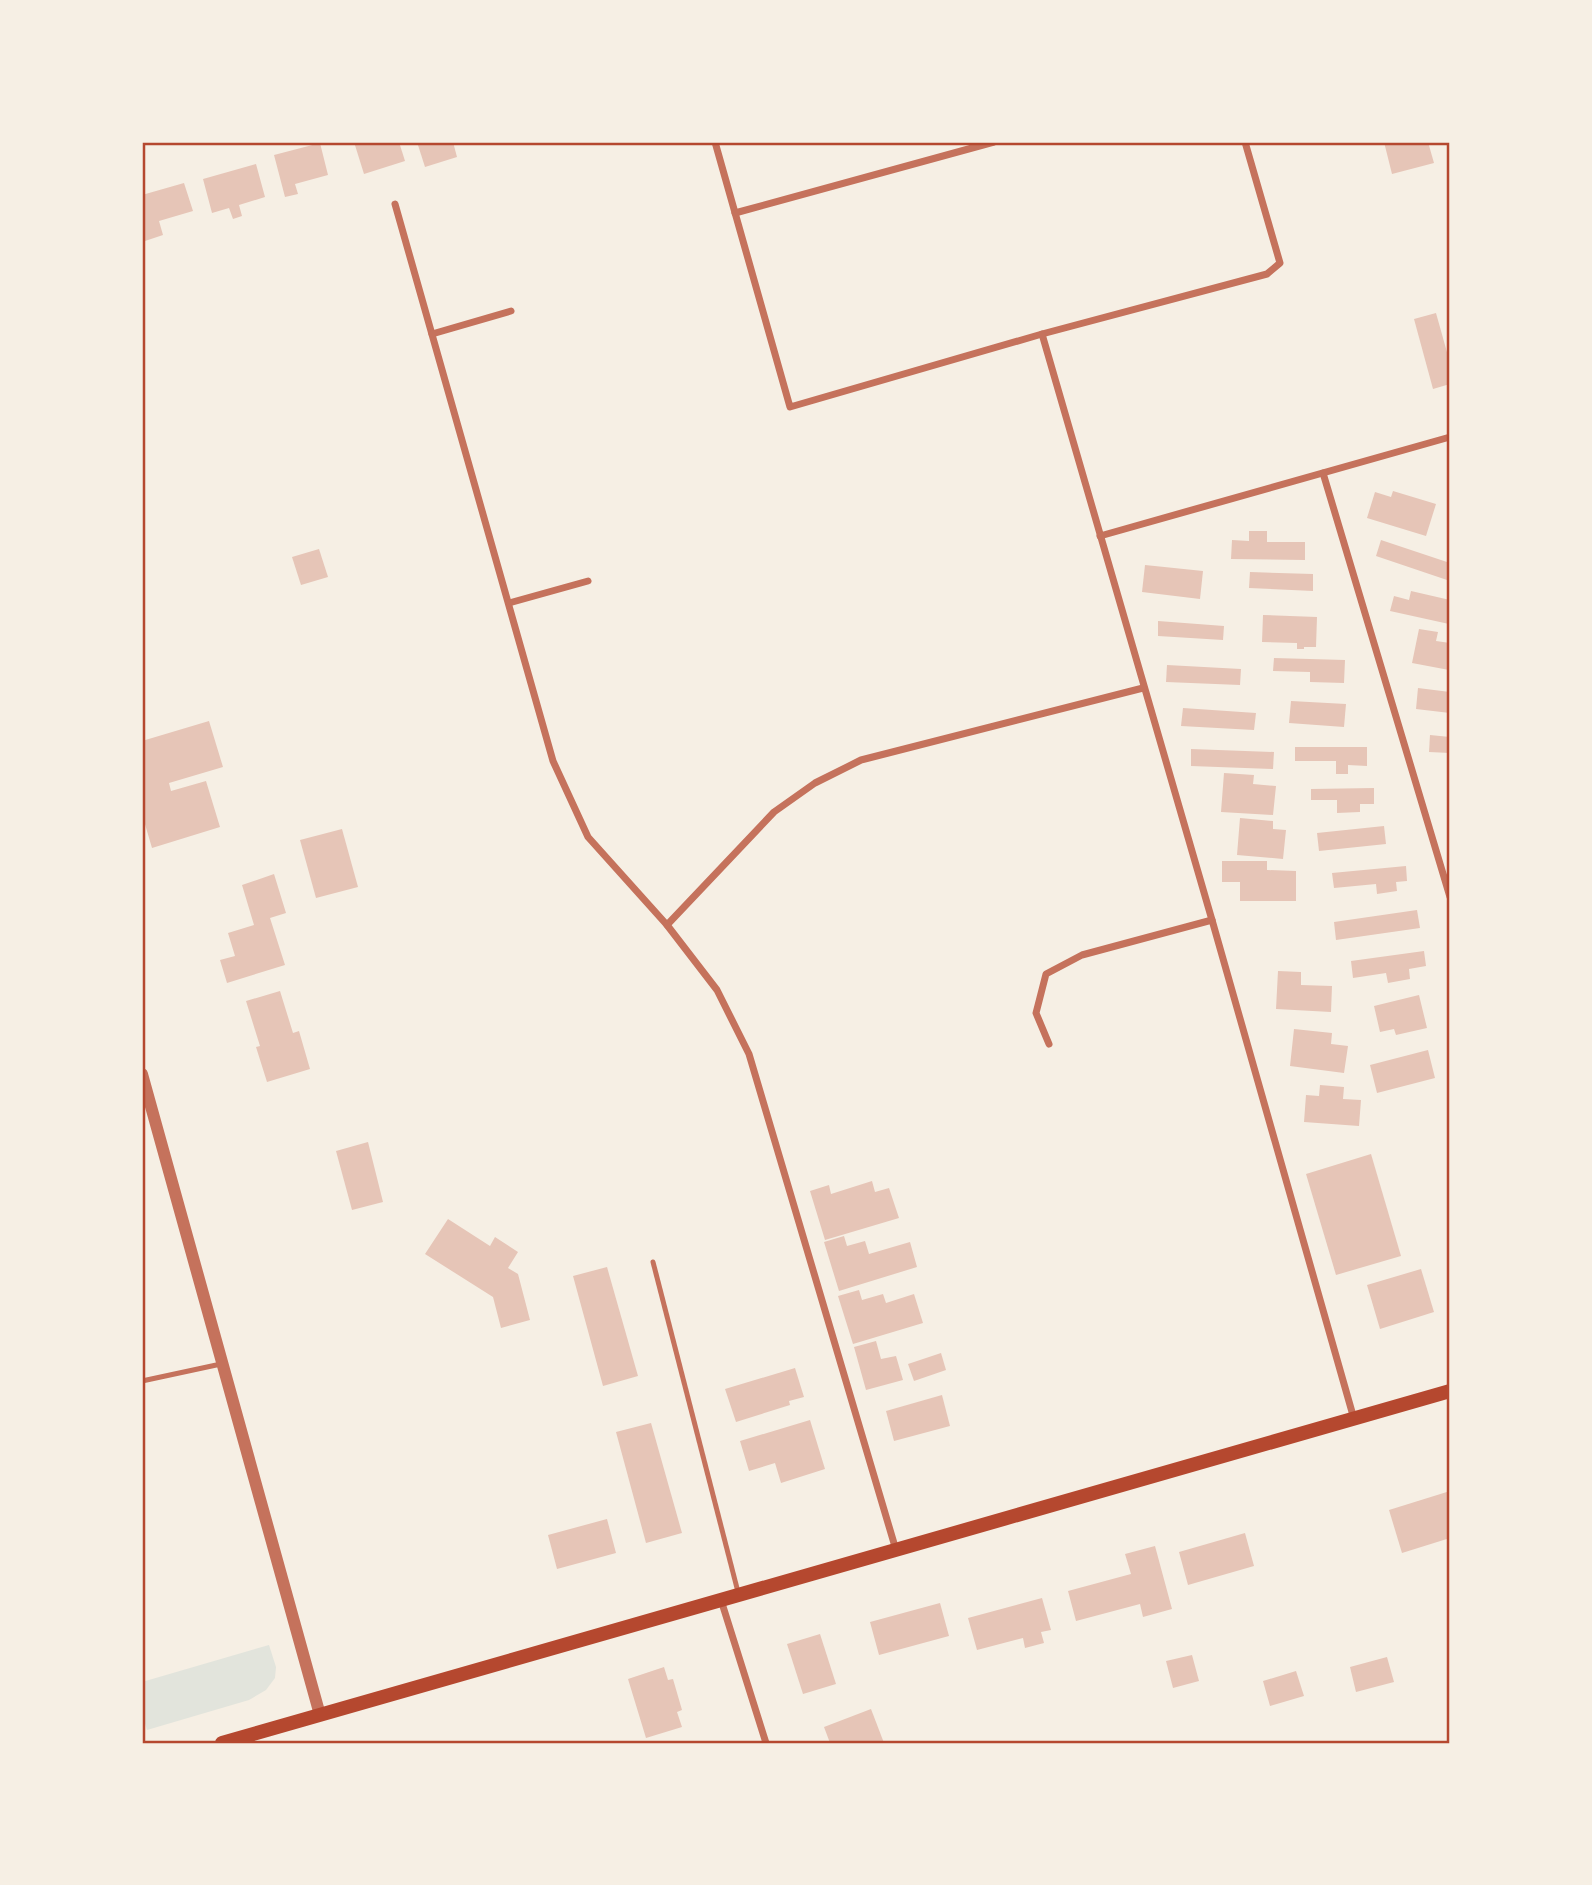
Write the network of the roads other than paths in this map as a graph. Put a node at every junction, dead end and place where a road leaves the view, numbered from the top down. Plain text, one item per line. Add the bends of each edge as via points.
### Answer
1 (715, 142) edge
2 (995, 142) edge
3 (1245, 142) edge
4 (395, 204) dead end
5 (735, 213) junction
6 (511, 311) dead end
7 (432, 334) junction
8 (1042, 334) junction
9 (1450, 437) edge
10 (1323, 473) junction
11 (1100, 537) junction
12 (588, 581) dead end
13 (509, 603) junction
14 (1143, 688) junction
15 (1450, 897) edge
16 (1212, 920) junction
17 (667, 925) junction
18 (1049, 1044) dead end
19 (142, 1074) edge
20 (653, 1262) dead end
21 (223, 1364) junction
22 (142, 1381) edge
23 (1450, 1391) edge
24 (1354, 1419) junction
25 (897, 1550) junction
26 (739, 1595) junction
27 (721, 1600) junction
28 (320, 1715) junction
29 (222, 1743) edge
30 (766, 1743) edge

1 - 5 street
2 - 5 street
3 - 8 street via 1280,263 1267,274
4 - 7 street
5 - 8 street via 790,407
6 - 7 street
7 - 13 street
8 - 11 street
9 - 10 street
10 - 11 street
10 - 15 street
11 - 14 street
12 - 13 street
13 - 17 street via 553,761 588,837
14 - 16 street
14 - 17 street via 861,761 815,783 774,812
16 - 18 street via 1082,955 1046,974 1036,1013
16 - 24 street
17 - 25 street via 717,990 749,1054
19 - 21 street
20 - 26 lane
21 - 22 lane
21 - 28 street
23 - 24 main road
24 - 25 main road
25 - 26 main road
26 - 27 main road
27 - 28 main road
27 - 30 street
28 - 29 main road

